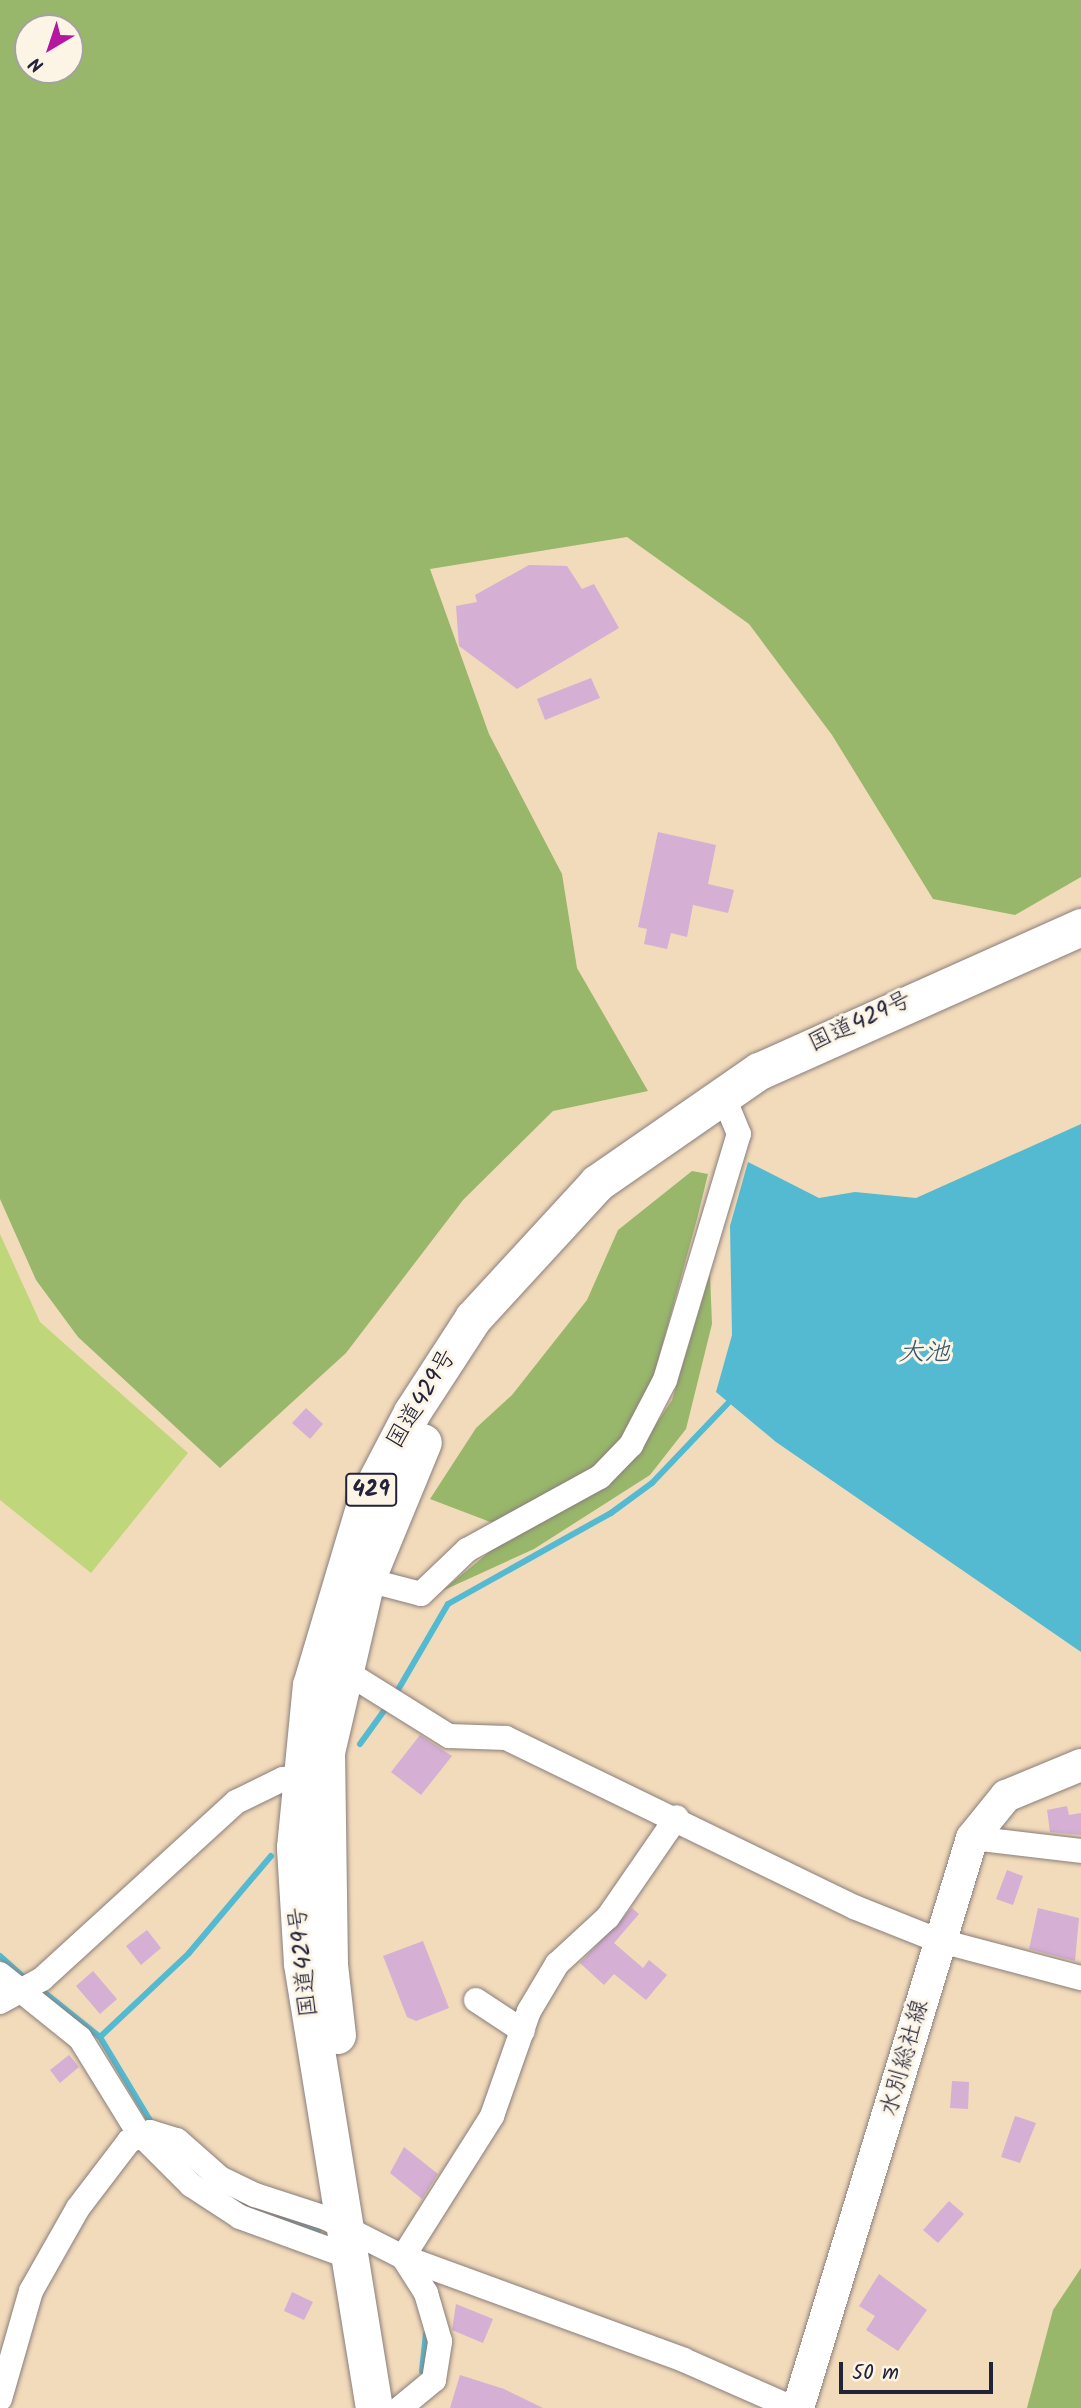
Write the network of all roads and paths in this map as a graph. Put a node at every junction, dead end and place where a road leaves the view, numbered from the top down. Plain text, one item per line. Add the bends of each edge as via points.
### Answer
1 (1081, 926) edge
2 (1081, 952) edge
3 (727, 1103) junction
4 (354, 1576) junction
5 (330, 1663) junction
6 (1081, 1765) edge
7 (312, 1777) junction
8 (677, 1816) junction
9 (972, 1838) junction
10 (1081, 1851) edge
11 (937, 1940) junction
12 (0, 1974) edge
13 (1081, 1978) edge
14 (23, 1990) edge
15 (476, 2000) dead end
16 (523, 2031) junction
17 (152, 2133) junction
18 (355, 2241) junction
19 (403, 2257) junction
20 (0, 2399) edge
21 (374, 2408) edge
22 (399, 2408) edge
23 (796, 2408) edge

1 - 3 highway, 国道429号 / 429 via 843,1028
2 - 3 highway, 国道429号 / 429
3 - 4 highway, 国道429号 / 429 via 597,1183 487,1301 389,1451
3 - 4 street via 739,1134 665,1380 631,1445 600,1477 467,1549 421,1594
4 - 5 highway, 国道429号 / 429
5 - 7 highway, 国道429号 / 429
5 - 8 street via 449,1736 506,1738
6 - 9 main road, 水別総社線 via 1006,1796
7 - 14 street via 230,1807
7 - 18 highway, 国道429号 / 429 via 302,1964
8 - 11 street via 854,1907
8 - 16 street via 615,1908 557,1964
9 - 10 street
9 - 11 main road, 水別総社線
11 - 13 street
11 - 23 main road, 水別総社線 via 901,2083
12 - 14 street
14 - 17 street via 80,2038
15 - 16 street
16 - 19 street via 492,2116
17 - 18 street via 213,2202
17 - 20 street via 78,2208 31,2291
18 - 19 street
18 - 21 highway, 国道429号 / 429
18 - 22 highway, 国道429号 / 429
19 - 22 street via 426,2293 440,2341 434,2380
19 - 23 street via 684,2360

